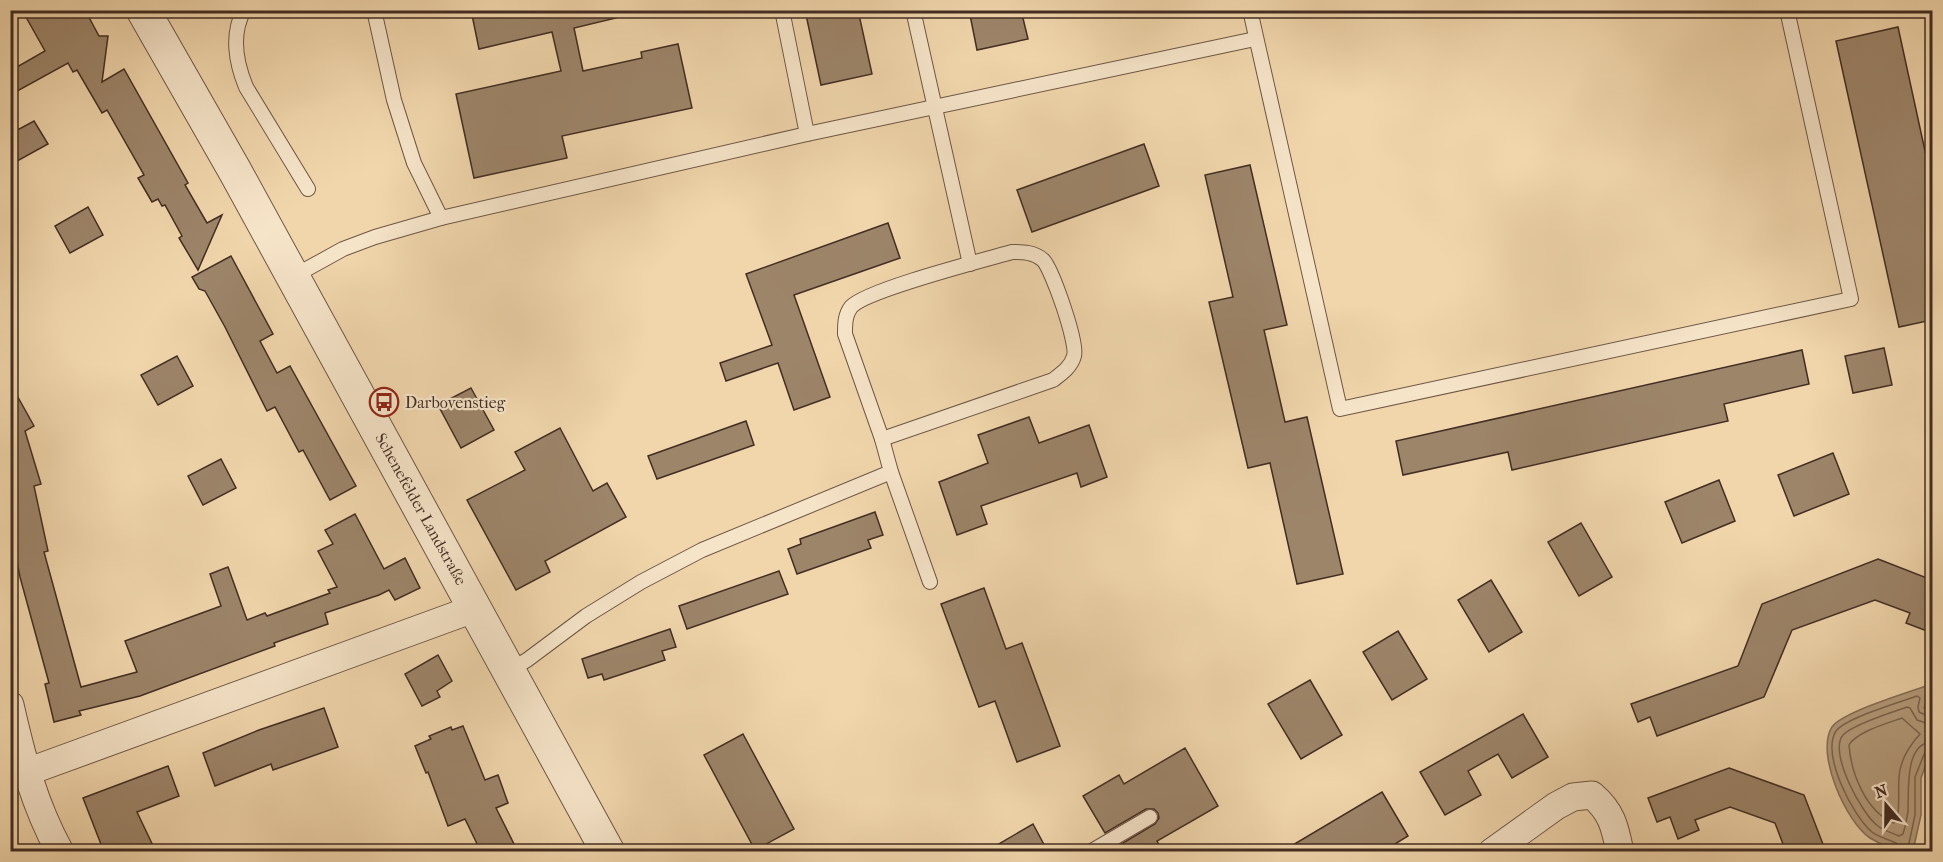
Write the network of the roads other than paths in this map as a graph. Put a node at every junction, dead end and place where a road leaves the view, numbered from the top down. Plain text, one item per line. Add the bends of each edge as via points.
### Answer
1 (143, 10) edge
2 (244, 10) edge
3 (374, 10) edge
4 (782, 10) edge
5 (913, 10) edge
6 (1250, 10) edge
7 (1787, 10) edge
8 (1255, 39) junction
9 (935, 107) junction
10 (807, 134) junction
11 (308, 189) dead end
12 (441, 218) junction
13 (970, 264) junction
14 (294, 276) junction
15 (882, 439) junction
16 (891, 472) junction
17 (930, 582) dead end
18 (476, 609) junction
19 (510, 670) junction
20 (10, 705) edge
21 (27, 772) junction
22 (1150, 817) dead end
23 (60, 852) edge
24 (608, 852) edge
25 (1090, 852) edge
26 (1492, 852) edge
27 (1620, 852) edge

1 - 14 street, Schenefelder Landstraße
2 - 11 lane via 236,44 240,73
3 - 12 lane via 394,100 414,164
4 - 10 lane
5 - 9 lane
6 - 8 lane
7 - 8 lane via 1851,298 1340,409
8 - 9 lane
9 - 10 lane
9 - 13 lane
10 - 12 lane
12 - 14 lane via 344,249
13 - 15 lane via 864,299 851,307 845,320 845,334
13 - 15 lane via 1012,252 1028,252 1042,260 1074,339 1075,356 1053,380
14 - 18 street, Schenefelder Landstraße
15 - 16 lane
16 - 17 lane
16 - 19 lane via 702,550 586,616
18 - 19 street, Schenefelder Landstraße
18 - 21 street
19 - 24 street, Schenefelder Landstraße
20 - 21 street
21 - 23 street via 43,821
22 - 25 lane
26 - 27 street via 1556,806 1573,797 1592,795 1605,806

